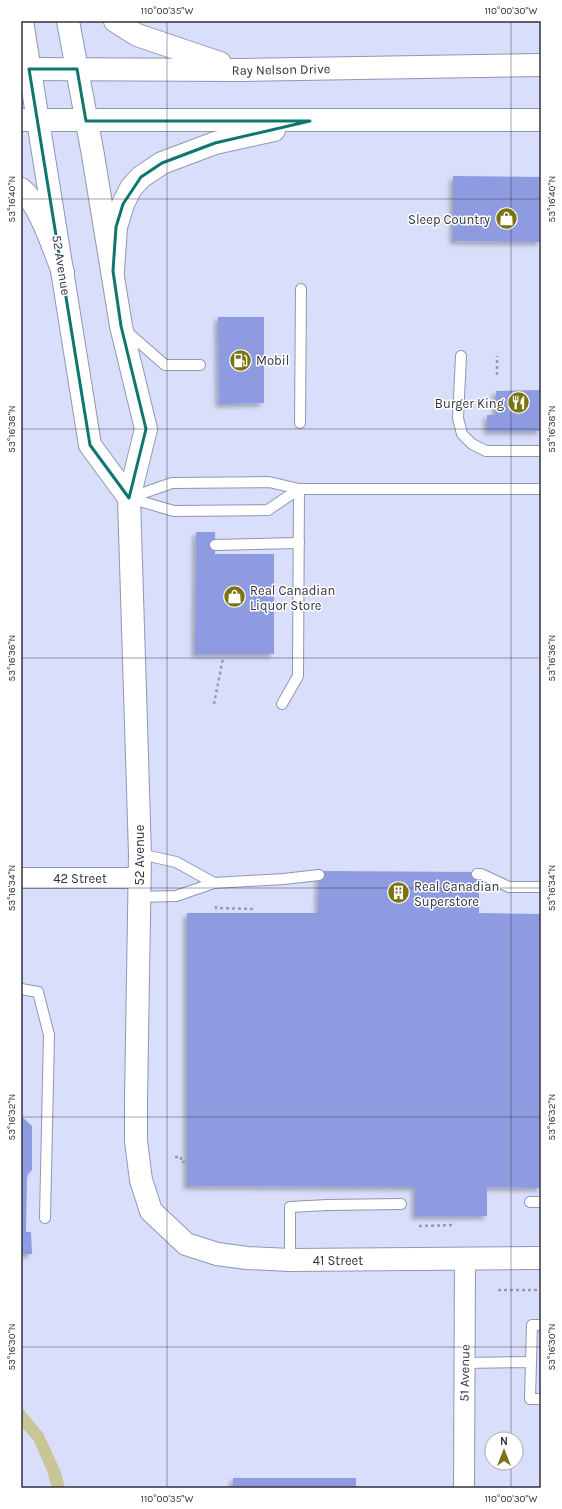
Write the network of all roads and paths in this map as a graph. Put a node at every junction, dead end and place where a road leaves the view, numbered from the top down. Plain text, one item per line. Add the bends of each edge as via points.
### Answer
1 (22, 21) edge
2 (68, 21) edge
3 (115, 21) edge
4 (541, 65) edge
5 (25, 69) edge
6 (77, 69) junction
7 (242, 70) junction
8 (541, 120) edge
9 (29, 121) edge
10 (86, 121) junction
11 (310, 121) junction
12 (21, 189) edge
13 (113, 271) junction
14 (63, 272) junction
15 (301, 289) dead end
16 (121, 326) junction
17 (461, 356) dead end
18 (497, 356) dead end
19 (200, 365) dead end
20 (497, 374) dead end
21 (300, 423) dead end
22 (541, 451) edge
23 (299, 489) junction
24 (541, 489) edge
25 (129, 498) junction
26 (299, 543) junction
27 (215, 545) dead end
28 (223, 658) dead end
29 (214, 704) dead end
30 (282, 704) dead end
31 (140, 854) junction
32 (477, 874) dead end
33 (320, 875) dead end
34 (21, 878) edge
35 (214, 883) junction
36 (139, 887) junction
37 (541, 887) edge
38 (216, 906) dead end
39 (252, 913) dead end
40 (21, 990) edge
41 (175, 1157) dead end
42 (187, 1162) dead end
43 (530, 1202) dead end
44 (541, 1202) edge
45 (401, 1204) dead end
46 (151, 1211) joint
47 (45, 1218) dead end
48 (419, 1226) dead end
49 (453, 1226) dead end
50 (541, 1258) edge
51 (465, 1259) junction
52 (290, 1260) junction
53 (498, 1290) dead end
54 (541, 1290) edge
55 (541, 1325) edge
56 (530, 1362) junction
57 (464, 1363) junction
58 (541, 1399) edge
59 (464, 1488) edge

1 - 5 main road, 52 Avenue
2 - 6 main road, 52 Avenue
3 - 7 main road via 137,35
4 - 7 main road, Ray Nelson Drive
5 - 6 main road, Ray Nelson Drive
5 - 9 main road, 52 Avenue
6 - 7 main road, Ray Nelson Drive
6 - 10 main road, 52 Avenue
8 - 11 main road
9 - 10 main road
9 - 14 main road, 52 Avenue
10 - 11 main road
10 - 13 main road, 52 Avenue
11 - 13 main road via 215,144 162,163 141,177 131,188 123,204 116,227
12 - 14 main road via 38,212
13 - 16 main road, 52 Avenue
14 - 25 main road, 52 Avenue via 90,445
15 - 21 lane
16 - 19 lane via 165,365
16 - 25 main road, 52 Avenue via 146,429
17 - 22 lane via 458,418 462,434 472,444 486,451
18 - 20 path
23 - 24 lane
23 - 25 lane via 269,482 172,483
23 - 25 lane via 268,510 174,511
23 - 26 lane
25 - 31 main road, 52 Avenue
26 - 27 lane
26 - 30 lane via 298,676
28 - 29 path
31 - 35 lane via 176,862
31 - 36 main road, 52 Avenue
32 - 37 lane via 509,887
33 - 35 lane
34 - 36 street, 42 Street
35 - 36 lane via 176,896
36 - 46 main road, 52 Avenue via 136,1141 141,1180
38 - 39 path via 252,909
40 - 47 lane via 38,992 49,1035
41 - 42 path via 181,1157 181,1162
43 - 44 lane
45 - 52 lane via 290,1207
46 - 52 main road, 41 Street via 186,1244 217,1254
48 - 49 path
50 - 51 main road, 41 Street
51 - 52 main road, 41 Street
51 - 57 street, 51 Avenue
53 - 54 path
55 - 56 lane via 532,1325
56 - 57 lane
56 - 58 lane via 530,1399
57 - 59 street, 51 Avenue

